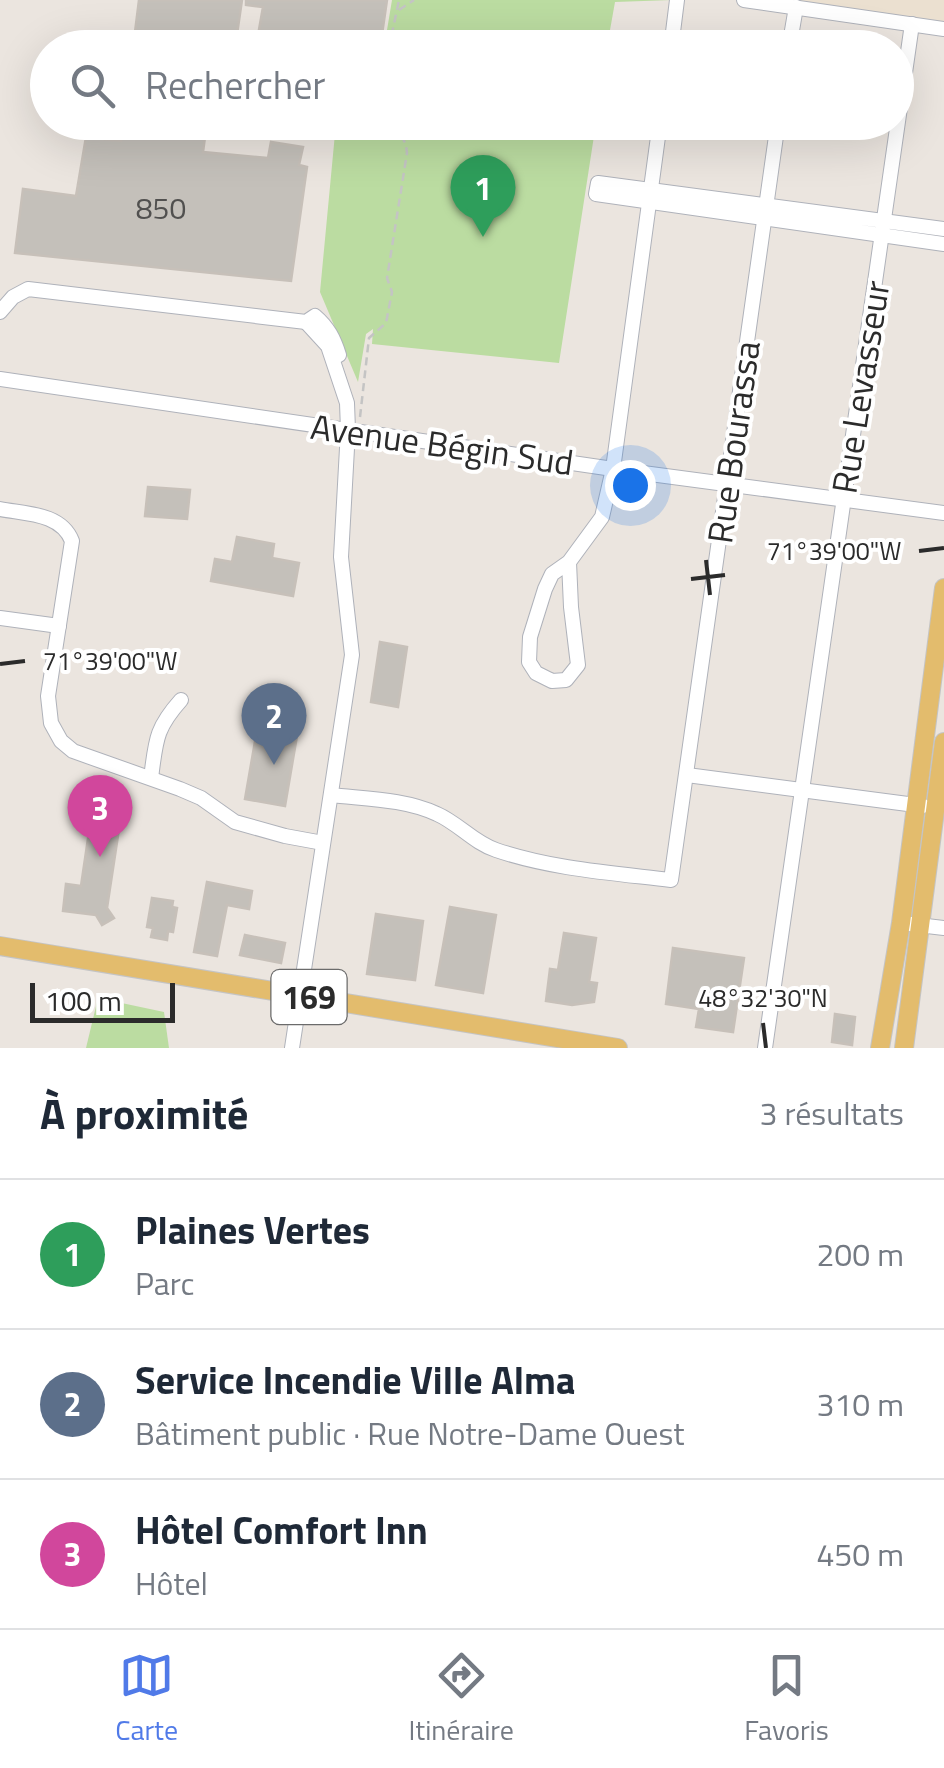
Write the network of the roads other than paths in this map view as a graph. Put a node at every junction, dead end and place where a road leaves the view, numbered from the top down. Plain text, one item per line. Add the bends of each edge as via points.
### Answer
1 (677, 0) edge
2 (744, 0) edge
3 (796, 8) junction
4 (912, 24) junction
5 (944, 28) edge
6 (673, 30) edge
7 (792, 30) edge
8 (911, 30) edge
9 (658, 140) edge
10 (775, 140) edge
11 (896, 140) edge
12 (650, 197) junction
13 (765, 212) junction
14 (884, 227) junction
15 (944, 229) edge
16 (944, 244) edge
17 (0, 312) edge
18 (0, 380) edge
19 (353, 431) junction
20 (613, 470) junction
21 (726, 484) junction
22 (843, 499) junction
23 (0, 508) edge
24 (944, 513) edge
25 (569, 562) junction
26 (944, 588) edge
27 (0, 618) edge
28 (59, 626) junction
29 (181, 700) dead end
30 (944, 742) edge
31 (686, 774) junction
32 (151, 778) junction
33 (800, 790) junction
34 (331, 795) junction
35 (916, 806) junction
36 (940, 807) edge
37 (323, 843) junction
38 (902, 923) junction
39 (922, 926) junction
40 (944, 928) edge
41 (0, 946) edge
42 (0, 957) edge
43 (298, 999) junction
44 (576, 1046) edge
45 (292, 1048) edge
46 (618, 1048) edge
47 (765, 1048) edge
48 (880, 1048) edge
49 (904, 1048) edge

1 - 6 street
2 - 3 street
3 - 4 street
3 - 7 street
4 - 5 street
4 - 8 street, Rue Levasseur
9 - 12 street
10 - 13 street, Rue Bourassa
11 - 14 street, Rue Levasseur
12 - 13 street
12 - 20 street
13 - 14 street
13 - 21 street, Rue Bourassa
14 - 15 street
14 - 16 street
14 - 22 street, Rue Levasseur
17 - 19 street via 28,289 306,322 314,316 332,336 357,416
18 - 19 street, Avenue Bégin Sud
19 - 20 street, Avenue Bégin Sud
19 - 34 street via 341,557 352,655
20 - 21 street, Avenue Bégin Sud
20 - 25 street via 602,517
21 - 22 street, Avenue Bégin Sud
21 - 31 street, Rue Bourassa
22 - 24 street, Avenue Bégin Sud
22 - 33 street, Rue Levasseur
23 - 28 street via 47,518 68,532
25 - 25 street via 552,574 530,636 529,662 552,681 566,680 578,665
26 - 35 main road
27 - 28 street
28 - 32 street via 48,696 61,741
29 - 32 street via 158,731
30 - 36 main road
31 - 33 street
31 - 34 street, Rue Bourassa via 671,880 532,860 490,849 418,806
32 - 37 street via 201,798 235,822
33 - 35 street
33 - 47 street, Rue Levasseur
34 - 37 street
35 - 36 street
35 - 38 main road
36 - 39 main road
37 - 43 street
38 - 39 street
38 - 48 main road
39 - 40 street
39 - 49 main road
41 - 43 main road, 169
42 - 43 main road, 169
43 - 44 main road, 169
43 - 45 street
44 - 46 main road, 169

